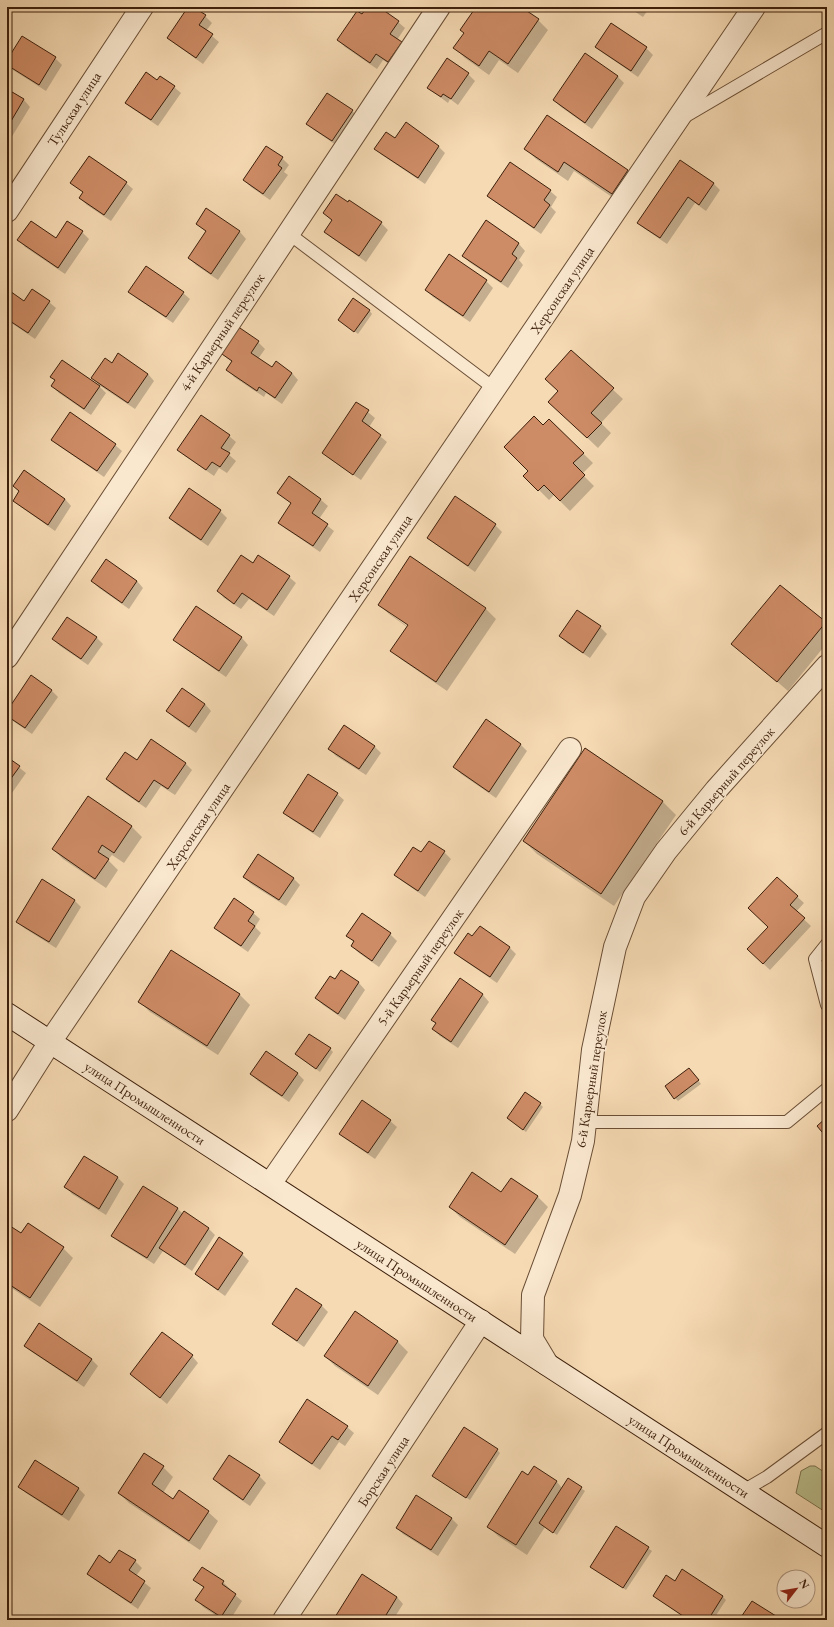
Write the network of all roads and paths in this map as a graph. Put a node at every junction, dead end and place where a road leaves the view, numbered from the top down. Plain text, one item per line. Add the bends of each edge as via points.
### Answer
1 (142, 7) edge
2 (439, 7) edge
3 (754, 7) edge
4 (827, 33) edge
5 (676, 122) junction
6 (7, 211) edge
7 (288, 233) junction
8 (495, 389) junction
9 (7, 657) edge
10 (827, 666) edge
11 (570, 749) dead end
12 (827, 944) edge
13 (827, 1005) edge
14 (7, 1014) edge
15 (50, 1042) junction
16 (827, 1089) edge
17 (7, 1110) edge
18 (585, 1122) junction
19 (270, 1184) junction
20 (482, 1321) junction
21 (547, 1364) junction
22 (827, 1433) edge
23 (743, 1491) junction
24 (827, 1546) edge
25 (284, 1620) edge

1 - 6 street, Тульская улица
2 - 7 street, 4-й Карьерный переулок
3 - 5 street, Херсонская улица
4 - 5 lane
5 - 8 street, Херсонская улица
7 - 8 lane
7 - 9 street, 4-й Карьерный переулок
8 - 15 street, Херсонская улица
10 - 18 street, 6-й Карьерный переулок via 716,790 666,851 634,897 615,947 592,1050
11 - 19 street, 5-й Карьерный переулок
12 - 13 lane via 815,959
14 - 15 street, улица Промышленности
15 - 17 street, Херсонская улица
15 - 19 street, улица Промышленности
16 - 18 lane via 787,1122
18 - 21 street, 6-й Карьерный переулок via 570,1195 533,1295 532,1339
19 - 20 street, улица Промышленности
20 - 21 street, улица Промышленности
20 - 25 street, Борская улица
21 - 23 street, улица Промышленности
22 - 23 lane via 767,1477
23 - 24 street, улица Промышленности

